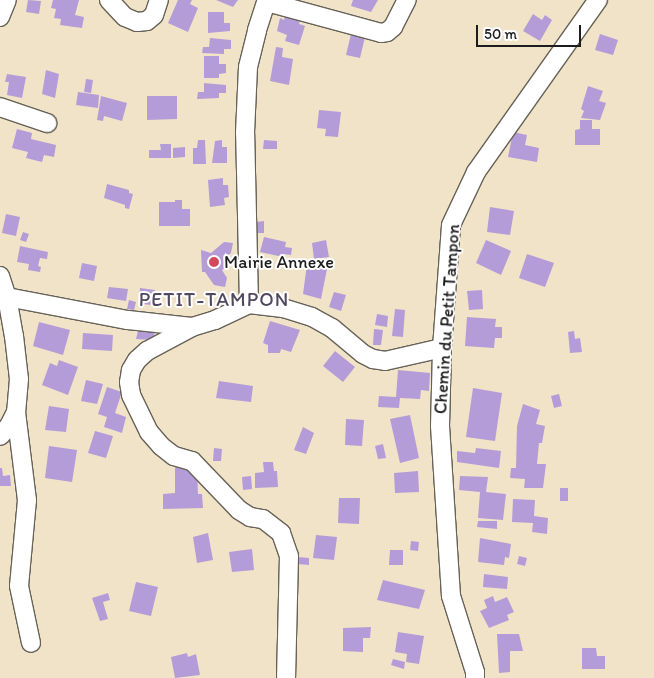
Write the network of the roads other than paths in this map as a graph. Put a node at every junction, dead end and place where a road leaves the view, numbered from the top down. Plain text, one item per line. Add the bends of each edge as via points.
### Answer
1 (7, 0) edge
2 (109, 0) edge
3 (159, 0) edge
4 (407, 0) edge
5 (598, 0) edge
6 (267, 1) edge
7 (0, 17) edge
8 (0, 107) edge
9 (47, 123) dead end
10 (0, 276) edge
11 (4, 297) edge
12 (250, 304) junction
13 (192, 327) junction
14 (442, 348) junction
15 (16, 412) junction
16 (0, 436) edge
17 (31, 643) dead end
18 (286, 678) edge
19 (475, 678) edge

1 - 7 street
2 - 3 street via 125,17 137,22 147,21 154,15
4 - 6 street via 393,27 380,33
5 - 14 street, Chemin du Petit Tampon via 490,150 461,200 451,225
6 - 12 street via 256,30 248,68 245,134
8 - 9 street
10 - 11 street
11 - 13 street via 128,320
11 - 15 street via 14,336 19,379
12 - 13 street
12 - 14 street via 283,308 312,317 373,359 385,361
13 - 18 street via 147,351 138,360 131,370 131,395 161,446 174,456 192,461 240,510 250,517 263,519 281,533 289,556
14 - 19 street, Chemin du Petit Tampon via 440,426 451,596
15 - 16 street
15 - 17 street via 27,500 19,586

